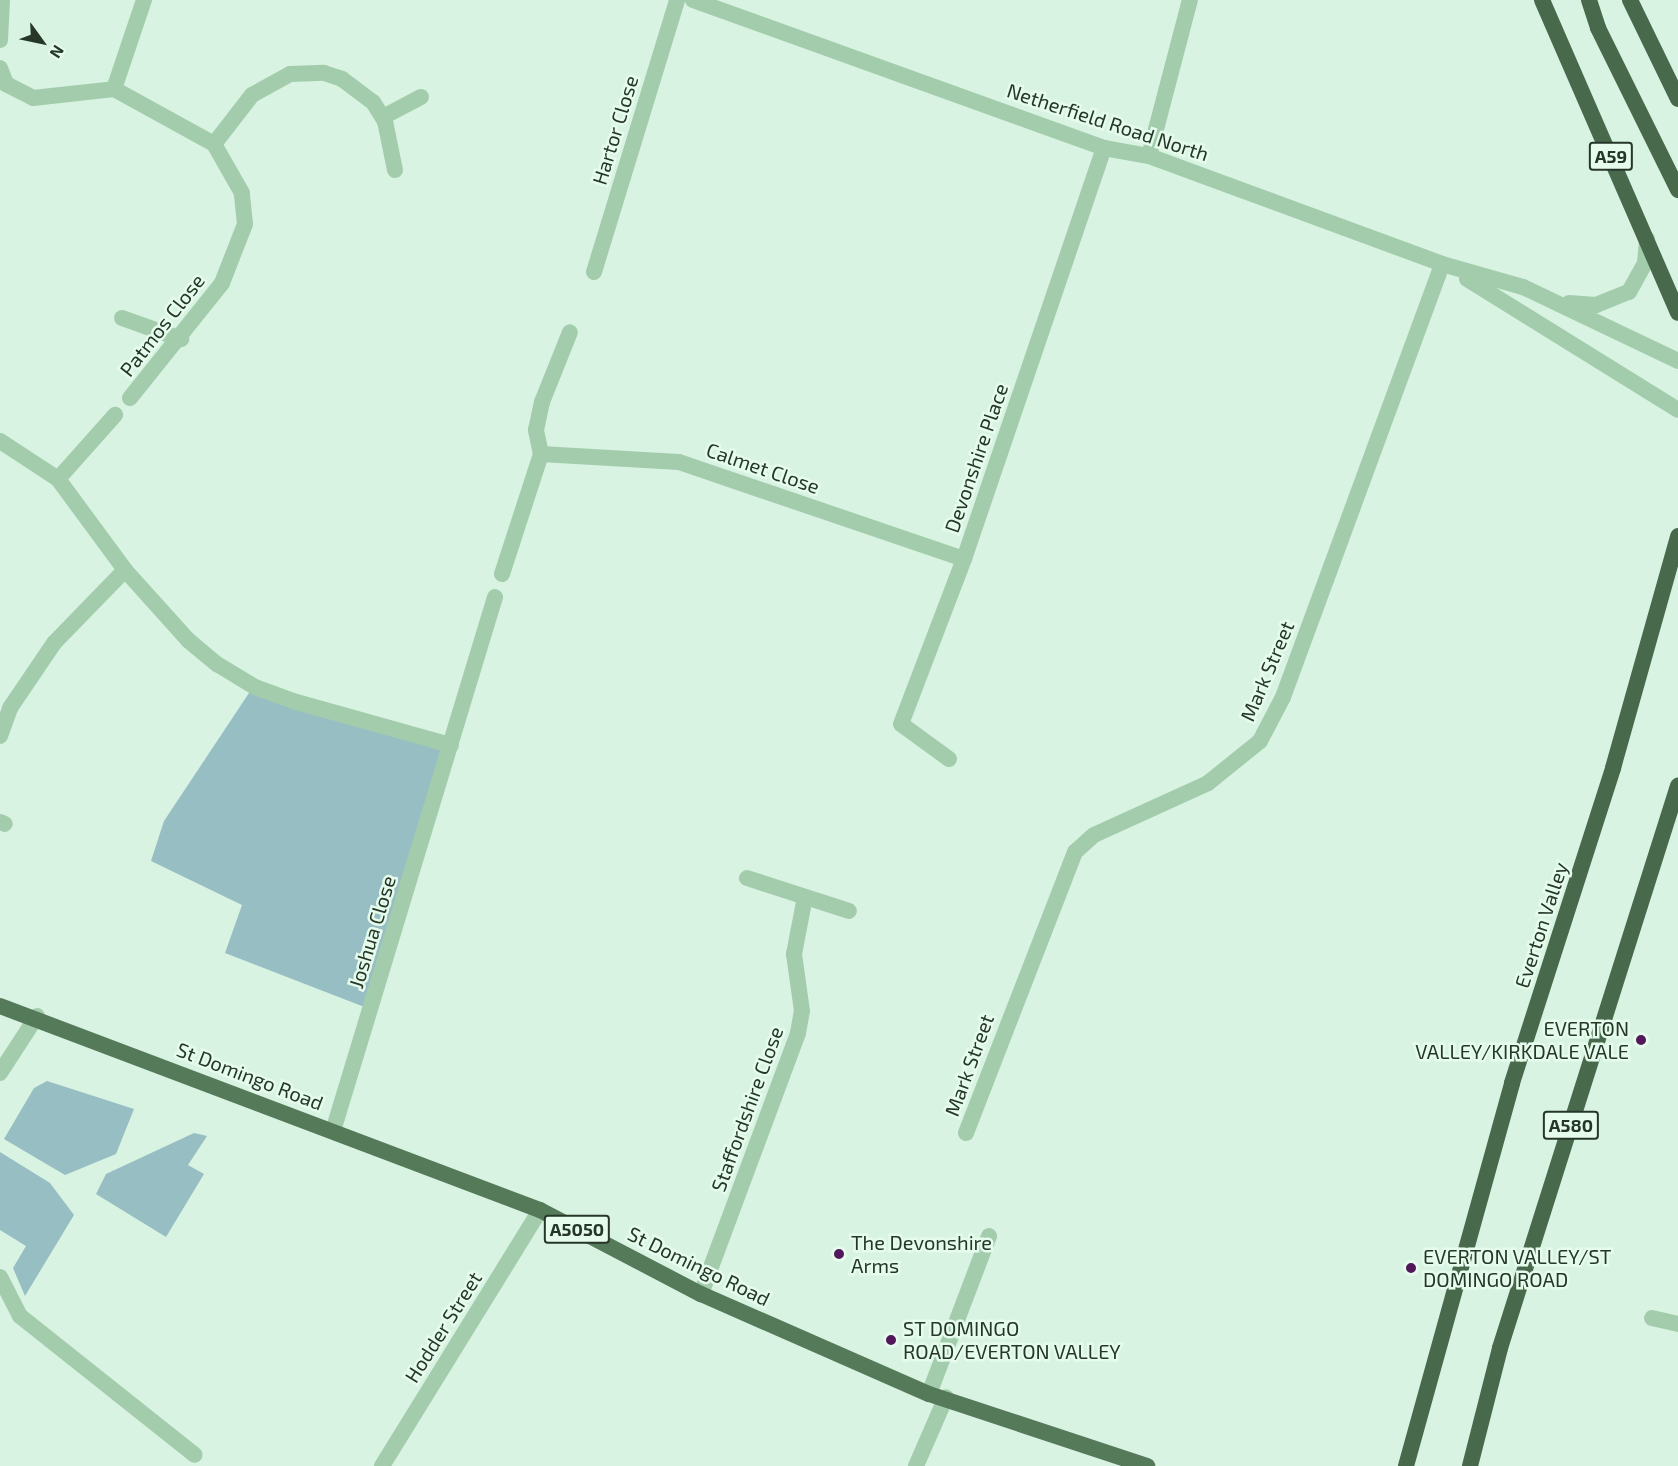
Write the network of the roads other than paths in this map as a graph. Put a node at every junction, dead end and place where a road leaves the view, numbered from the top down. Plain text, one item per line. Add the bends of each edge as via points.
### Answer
1 (2, 0) edge
2 (144, 0) edge
3 (677, 0) edge
4 (693, 0) edge
5 (1190, 0) edge
6 (1542, 0) edge
7 (1589, 0) edge
8 (1630, 0) edge
9 (727, 6) edge
10 (0, 40) edge
11 (0, 68) edge
12 (114, 88) junction
13 (421, 97) dead end
14 (1678, 99) edge
15 (382, 117) junction
16 (214, 144) junction
17 (1104, 148) junction
18 (1149, 156) junction
19 (395, 170) dead end
20 (1678, 190) edge
21 (1647, 239) junction
22 (1442, 264) junction
23 (594, 273) dead end
24 (1559, 301) junction
25 (1678, 313) edge
26 (122, 318) dead end
27 (570, 332) dead end
28 (181, 339) junction
29 (1678, 361) edge
30 (130, 398) dead end
31 (1678, 410) edge
32 (115, 415) dead end
33 (0, 441) edge
34 (541, 454) junction
35 (58, 478) junction
36 (1678, 536) edge
37 (964, 559) junction
38 (125, 570) junction
39 (502, 574) dead end
40 (495, 597) dead end
41 (0, 736) edge
42 (451, 746) junction
43 (948, 759) dead end
44 (1678, 786) edge
45 (747, 878) dead end
46 (805, 897) junction
47 (849, 911) dead end
48 (0, 1006) edge
49 (37, 1016) junction
50 (0, 1073) edge
51 (333, 1131) junction
52 (966, 1133) dead end
53 (540, 1210) junction
54 (990, 1236) dead end
55 (0, 1277) edge
56 (701, 1294) junction
57 (1652, 1317) dead end
58 (1678, 1324) edge
59 (929, 1394) junction
60 (946, 1397) junction
61 (195, 1455) dead end
62 (1129, 1463) edge
63 (382, 1466) edge
64 (916, 1466) edge
65 (1147, 1466) edge
66 (1406, 1466) edge
67 (1470, 1466) edge

1 - 10 street
2 - 12 street
3 - 23 street, Hartor Close
4 - 9 street, Netherfield Road North
5 - 18 street
6 - 21 highway, A59
7 - 20 highway, A59 via 1598,28
8 - 14 highway
9 - 17 street, Netherfield Road North
11 - 12 street via 11,89 33,98
12 - 16 street
13 - 15 street
15 - 16 street via 342,79 290,74 252,95
15 - 19 street
16 - 28 street, Patmos Close via 242,193 243,232 222,283
17 - 18 street, Netherfield Road North
17 - 37 street, Devonshire Place
18 - 22 street, Netherfield Road North
21 - 24 street, Netherfield Road North via 1645,263 1629,292 1596,305
21 - 25 highway, A59
22 - 24 street, Netherfield Road North
22 - 31 street, Netherfield Road North
22 - 52 street, Mark Street via 1283,697 1260,741 1208,783 1094,835 1075,852
24 - 29 street, Netherfield Road North
26 - 28 street
27 - 34 street via 542,402 536,430
28 - 30 street, Patmos Close
32 - 35 street
33 - 35 street
34 - 37 street, Calmet Close via 679,462
34 - 39 street
35 - 38 street
36 - 66 highway, Everton Valley via 1613,768 1512,1083
37 - 43 street, Devonshire Place via 901,724
38 - 41 street via 54,643 10,708
38 - 42 street via 188,640 255,687
40 - 42 street, Joshua Close
42 - 51 street, Joshua Close
44 - 67 highway, A580 via 1500,1348
45 - 46 street
46 - 47 street
46 - 56 street, Staffordshire Close via 794,954 801,1001 798,1033
48 - 49 main road, St Domingo Road / A5050
49 - 50 street
49 - 51 main road, St Domingo Road / A5050
51 - 53 main road, St Domingo Road / A5050
53 - 56 main road, St Domingo Road / A5050
53 - 63 street, Hodder Street
54 - 59 street
55 - 61 street via 20,1316
56 - 59 main road, St Domingo Road / A5050
57 - 58 street
59 - 60 main road, St Domingo Road / A5050
60 - 62 main road, St Domingo Road / A5050
60 - 64 street
62 - 65 main road, St Domingo Road / A5050

